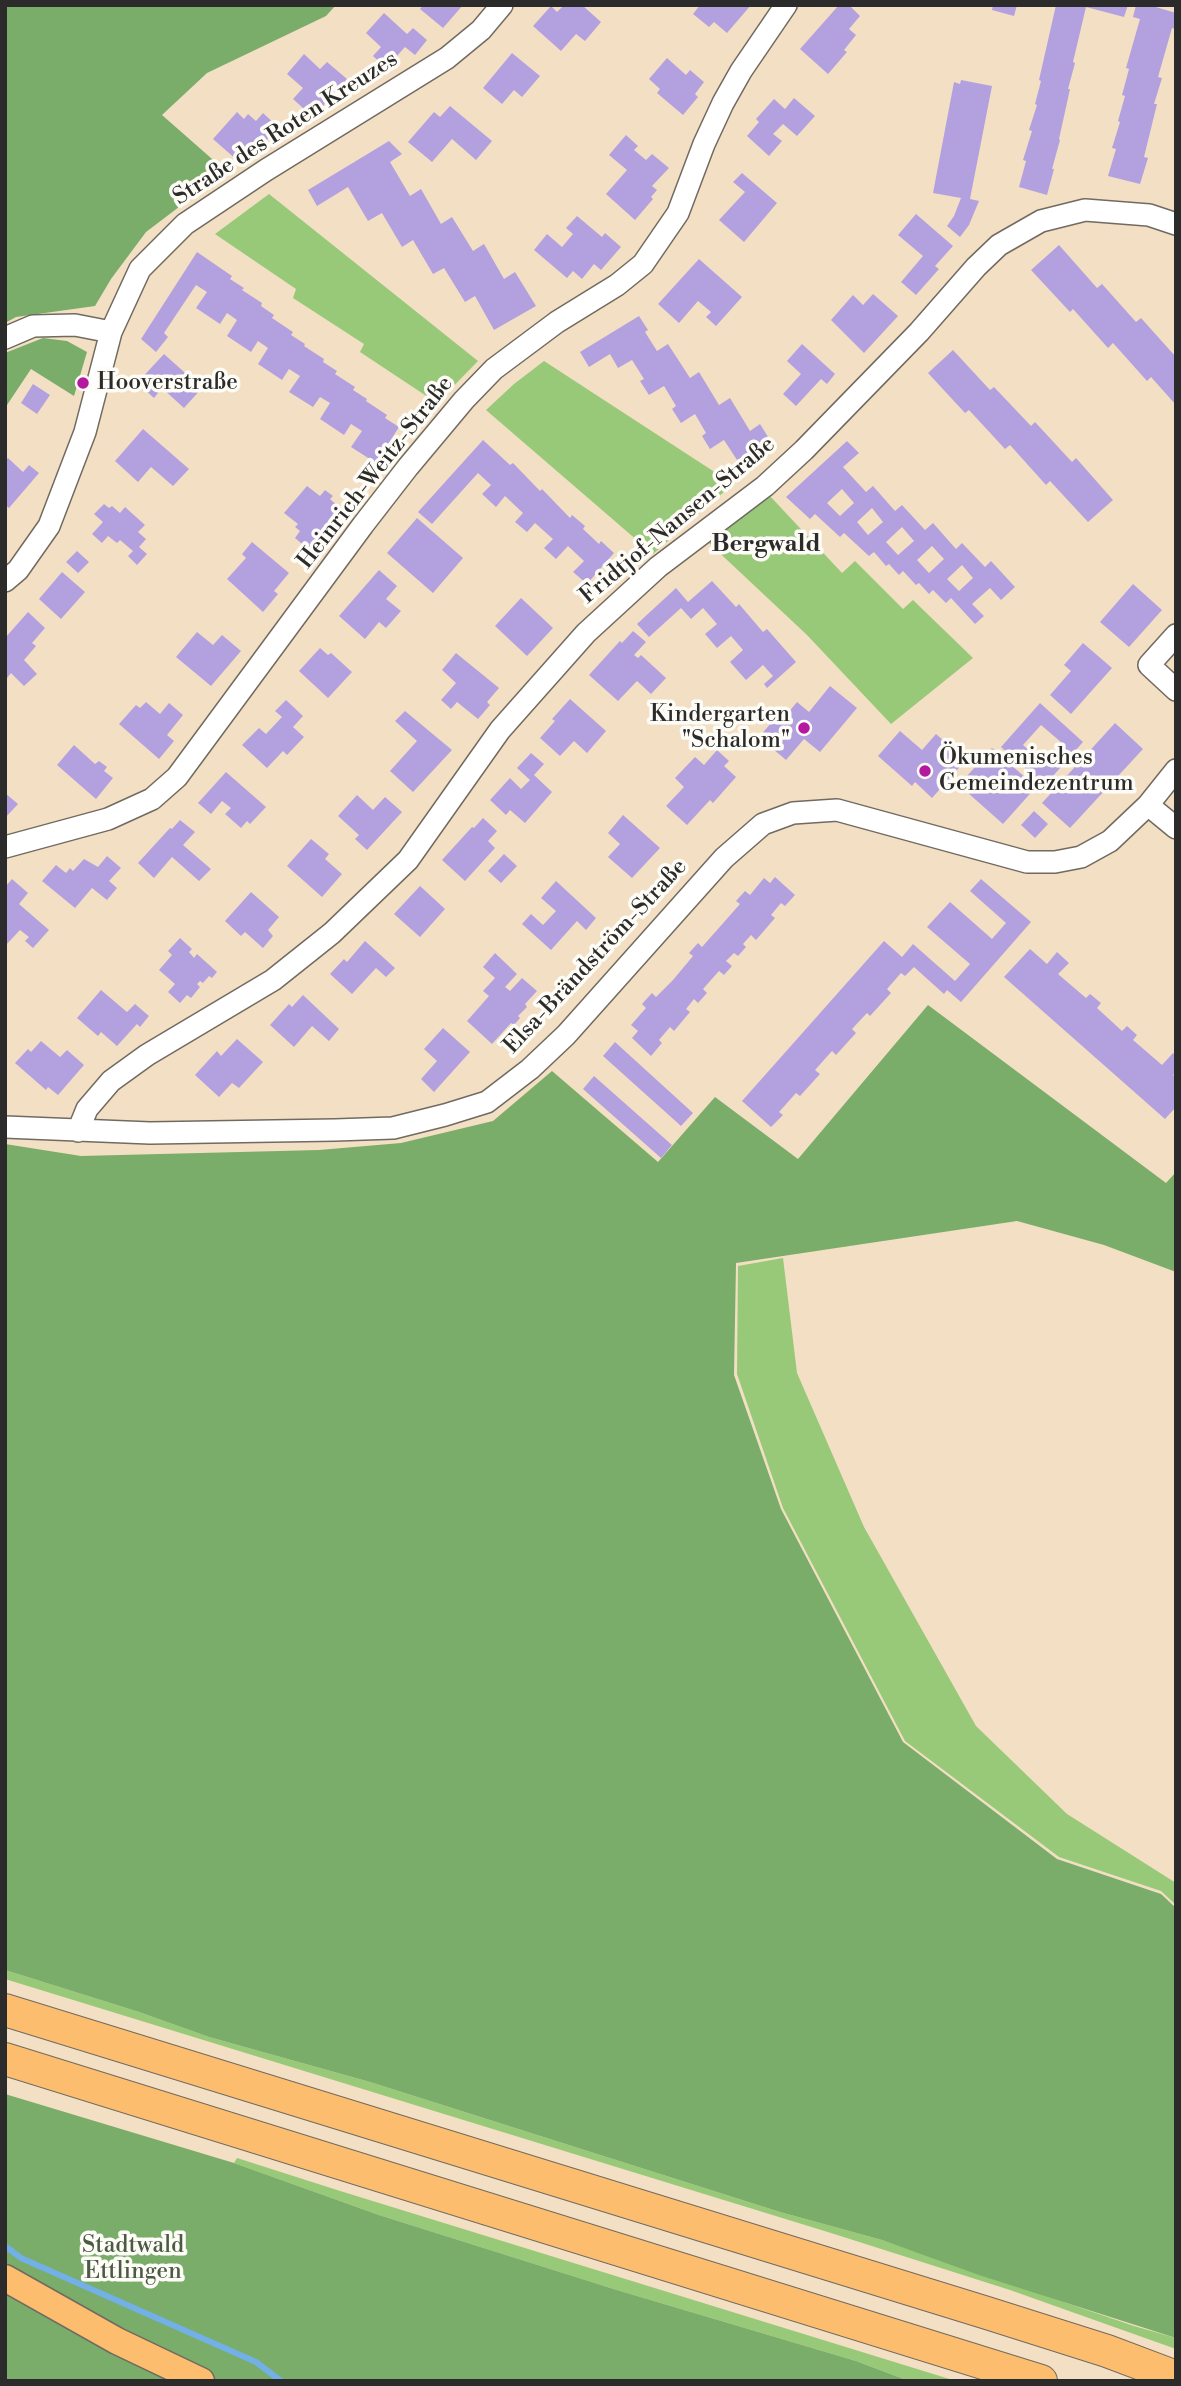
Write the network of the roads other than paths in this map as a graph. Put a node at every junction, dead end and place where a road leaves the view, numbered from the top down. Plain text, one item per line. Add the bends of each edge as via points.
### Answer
1 (502, 5) edge
2 (786, 5) edge
3 (1176, 224) edge
4 (111, 331) junction
5 (5, 338) edge
6 (5, 581) edge
7 (1176, 635) edge
8 (1176, 690) edge
9 (1176, 770) edge
10 (1148, 805) junction
11 (1176, 828) edge
12 (5, 847) edge
13 (5, 1127) edge
14 (78, 1131) junction
15 (5, 2010) edge
16 (5, 2059) edge
17 (5, 2278) edge
18 (1176, 2377) edge
19 (201, 2381) edge
20 (1041, 2381) edge

1 - 4 street, Straße des Roten Kreuzes via 447,58 185,224 140,269
2 - 12 street, Heinrich-Weitz-Straße via 723,103 678,213 643,264 494,369 464,400 363,524 177,777 152,799 108,820
3 - 14 street, Fridtjof-Nansen-Straße via 1149,215 1085,210 1041,221 999,245 804,450 765,486 658,567 586,633 500,730 408,860 332,933 273,980 146,1055 111,1081 87,1109
4 - 5 street via 75,325 33,326
4 - 6 street, Straße des Roten Kreuzes via 85,432 49,526
7 - 8 street via 1149,665
9 - 10 street, Elsa-Brändström-Straße
10 - 11 street
10 - 14 street, Elsa-Brändström-Straße via 1110,841 1081,857 1055,862 1027,862 837,810 793,813 763,824 732,851 566,1035 487,1102 393,1128
13 - 14 street, Elsa-Brändström-Straße
15 - 18 highway via 988,2313
16 - 20 highway
17 - 19 main road via 117,2341

